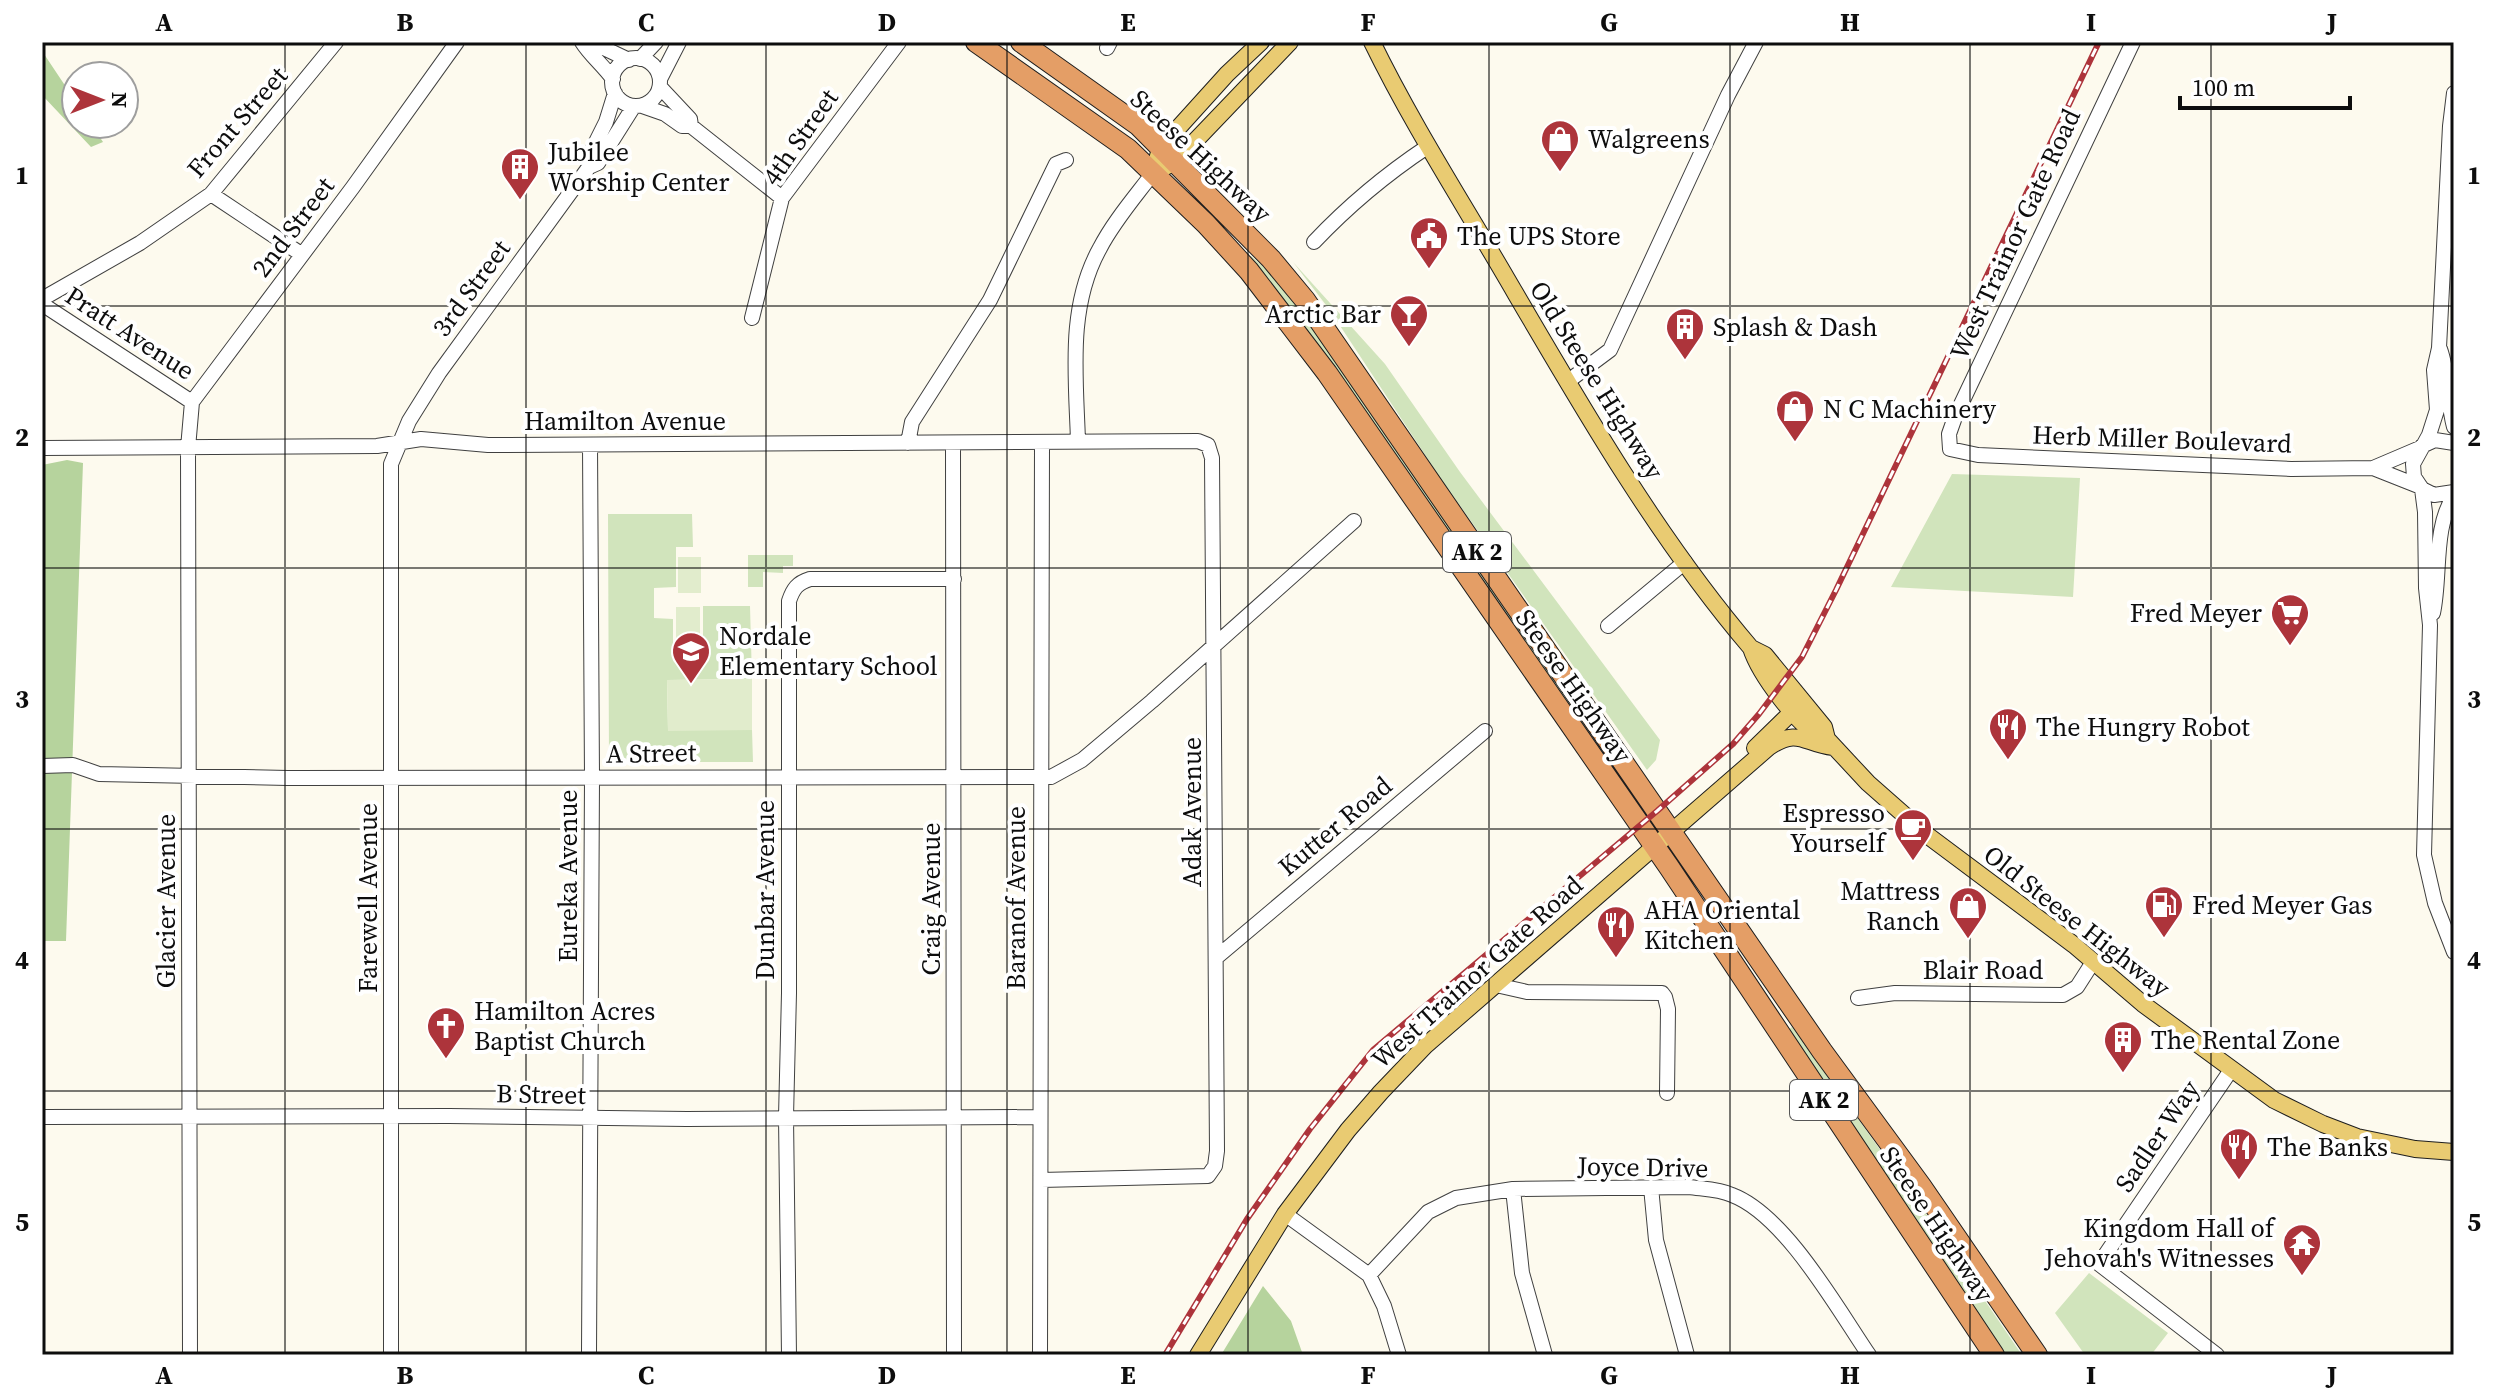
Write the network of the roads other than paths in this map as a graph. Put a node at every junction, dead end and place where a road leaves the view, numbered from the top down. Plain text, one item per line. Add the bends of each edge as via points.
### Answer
1 (336, 42) edge
2 (457, 42) edge
3 (656, 42) edge
4 (679, 42) edge
5 (899, 42) edge
6 (976, 42) edge
7 (1021, 42) edge
8 (1261, 42) edge
9 (1290, 42) edge
10 (1372, 42) edge
11 (1756, 42) edge
12 (2133, 42) edge
13 (583, 43) edge
14 (634, 59) junction
15 (660, 83) junction
16 (614, 86) junction
17 (2454, 93) edge
18 (638, 106) junction
19 (691, 126) junction
20 (2452, 126) edge
21 (1427, 147) junction
22 (1168, 155) junction
23 (1066, 160) dead end
24 (589, 167) junction
25 (1153, 173) junction
26 (211, 194) junction
27 (782, 198) junction
28 (1314, 242) dead end
29 (301, 254) junction
30 (42, 301) edge
31 (752, 318) dead end
32 (2439, 348) junction
33 (1567, 382) junction
34 (192, 402) junction
35 (2454, 427) edge
36 (1078, 441) junction
37 (1042, 442) junction
38 (399, 443) junction
39 (908, 443) junction
40 (953, 443) junction
41 (2454, 443) edge
42 (590, 445) junction
43 (1208, 445) joint
44 (2421, 447) junction
45 (42, 448) edge
46 (188, 448) junction
47 (1950, 449) joint
48 (2373, 468) junction
49 (2421, 488) junction
50 (2454, 494) edge
51 (1354, 521) dead end
52 (1685, 562) junction
53 (954, 579) junction
54 (2430, 625) junction
55 (1608, 626) dead end
56 (1214, 645) junction
57 (1751, 648) junction
58 (1793, 711) junction
59 (1485, 731) dead end
60 (1828, 738) junction
61 (42, 766) edge
62 (1739, 772) junction
63 (391, 776) junction
64 (190, 777) junction
65 (789, 777) junction
66 (592, 778) junction
67 (954, 778) junction
68 (1040, 778) junction
69 (1670, 831) junction
70 (1653, 846) junction
71 (2454, 952) edge
72 (1217, 957) junction
73 (2093, 962) junction
74 (1496, 985) junction
75 (1858, 998) dead end
76 (2231, 1070) junction
77 (1667, 1093) dead end
78 (391, 1116) junction
79 (42, 1117) edge
80 (189, 1117) junction
81 (786, 1117) junction
82 (954, 1117) junction
83 (1040, 1117) junction
84 (591, 1119) junction
85 (2454, 1152) edge
86 (1041, 1180) junction
87 (1651, 1187) junction
88 (1513, 1189) junction
89 (1285, 1214) junction
90 (1369, 1275) junction
91 (190, 1355) edge
92 (391, 1355) edge
93 (589, 1355) edge
94 (789, 1355) edge
95 (954, 1355) edge
96 (1040, 1355) edge
97 (1198, 1355) edge
98 (1399, 1355) edge
99 (1545, 1355) edge
100 (1687, 1355) edge
101 (1869, 1355) edge
102 (1994, 1355) edge
103 (2037, 1355) edge
104 (2217, 1355) edge

1 - 26 street, Front Street
2 - 29 street, 2nd Street
3 - 14 street
4 - 15 street
5 - 27 street, 4th Street
6 - 25 highway, Steese Highway / AK 2 via 1128,149
7 - 22 highway, Steese Highway / AK 2 via 1138,125
8 - 22 main road via 1227,74
9 - 22 main road
10 - 21 main road, Old Steese Highway
11 - 33 street via 1610,350
12 - 47 street, West Trainor Gate Road via 1955,417
13 - 14 street
13 - 16 street
14 - 15 street via 655,68
14 - 16 street via 618,67
15 - 18 street via 654,99
15 - 19 street
16 - 18 street via 620,100
16 - 24 street, 3rd Street
17 - 20 street
18 - 19 street
18 - 24 street, 3rd Street via 598,163
19 - 27 street
20 - 32 street
21 - 28 street via 1347,206
21 - 33 main road, Old Steese Highway
22 - 25 main road
22 - 69 highway, Steese Highway / AK 2 via 1305,300
23 - 39 street via 1056,164 990,300 912,422
24 - 38 street, 3rd Street via 439,373
25 - 36 street via 1099,248 1081,297 1076,330
25 - 70 highway, Steese Highway / AK 2 via 1239,260 1302,338
26 - 29 street
26 - 30 street, Front Street
27 - 31 street, 4th Street
29 - 34 street, 2nd Street
30 - 34 street, Pratt Avenue
32 - 35 street
32 - 44 street via 2434,370 2437,410
33 - 52 main road, Old Steese Highway
34 - 46 street
36 - 37 street, Hamilton Avenue
36 - 43 street, Hamilton Avenue
37 - 40 street, Hamilton Avenue
37 - 68 street, Baranof Avenue
38 - 42 street, Hamilton Avenue via 421,439
38 - 46 street, Hamilton Avenue
38 - 63 street, Farewell Avenue via 391,464
39 - 40 street, Hamilton Avenue
39 - 42 street, Hamilton Avenue
40 - 53 street, Craig Avenue
41 - 44 street, Herb Miller Boulevard via 2441,439
42 - 66 street, Eureka Avenue
43 - 56 street, Adak Avenue
44 - 48 street, Herb Miller Boulevard
44 - 49 street via 2413,471
45 - 46 street, Hamilton Avenue
46 - 64 street, Glacier Avenue
47 - 48 street, Herb Miller Boulevard via 1978,455 2185,465
48 - 49 street, Herb Miller Boulevard
49 - 50 street, Herb Miller Boulevard via 2434,495
49 - 54 street
50 - 54 street via 2444,514 2439,587
51 - 56 street, A Street
52 - 55 street
52 - 57 main road, Old Steese Highway
53 - 65 street, Dunbar Avenue via 810,579 794,588 789,601
53 - 67 street, Craig Avenue
54 - 71 street via 2424,855
56 - 68 street, A Street via 1082,760
56 - 72 street, Adak Avenue
57 - 58 main road, Old Steese Highway via 1757,665
57 - 60 main road, Old Steese Highway via 1765,655
58 - 60 main road
58 - 62 main road, West Trainor Gate Road via 1746,757
59 - 72 street, Kutter Road
60 - 62 main road, West Trainor Gate Road via 1821,746 1804,737 1783,738
60 - 73 main road, Old Steese Highway via 1868,783 1927,835
61 - 64 street, A Street
62 - 69 main road, West Trainor Gate Road
63 - 64 street, A Street
63 - 66 street, A Street
63 - 78 street, Farewell Avenue
64 - 80 street, Glacier Avenue
65 - 66 street, A Street
65 - 67 street, A Street
65 - 81 street, Dunbar Avenue
66 - 84 street, Eureka Avenue
67 - 68 street, A Street
67 - 82 street, Craig Avenue
68 - 83 street, Baranof Avenue
69 - 70 main road, West Trainor Gate Road
69 - 103 highway, Steese Highway / AK 2
70 - 74 main road, West Trainor Gate Road
70 - 102 highway, Steese Highway / AK 2
72 - 86 street, Adak Avenue via 1217,1151 1208,1176
73 - 75 street, Blair Road via 2077,987 2063,995 1895,993
73 - 76 main road, Old Steese Highway
74 - 77 street via 1527,992 1662,993 1668,1009
74 - 89 main road, West Trainor Gate Road via 1381,1092
76 - 85 main road, Old Steese Highway via 2274,1100 2323,1124 2389,1145
76 - 104 street, Sadler Way via 2099,1264
78 - 80 street, B Street
78 - 84 street, B Street
78 - 92 street, Farewell Avenue
79 - 80 street, B Street
80 - 91 street, Glacier Avenue
81 - 82 street, B Street
81 - 84 street, B Street
81 - 94 street, Dunbar Avenue
82 - 83 street, B Street
82 - 95 street, Craig Avenue
83 - 86 street, Baranof Avenue
84 - 93 street, Eureka Avenue
86 - 96 street, Baranof Avenue
87 - 88 street, Joyce Drive
87 - 100 street via 1656,1240
87 - 101 street, Joyce Drive via 1732,1194 1755,1207 1784,1232
88 - 90 street, Joyce Drive via 1456,1198 1428,1212
88 - 99 street via 1522,1273
89 - 90 street
89 - 97 main road, West Trainor Gate Road
90 - 98 street

